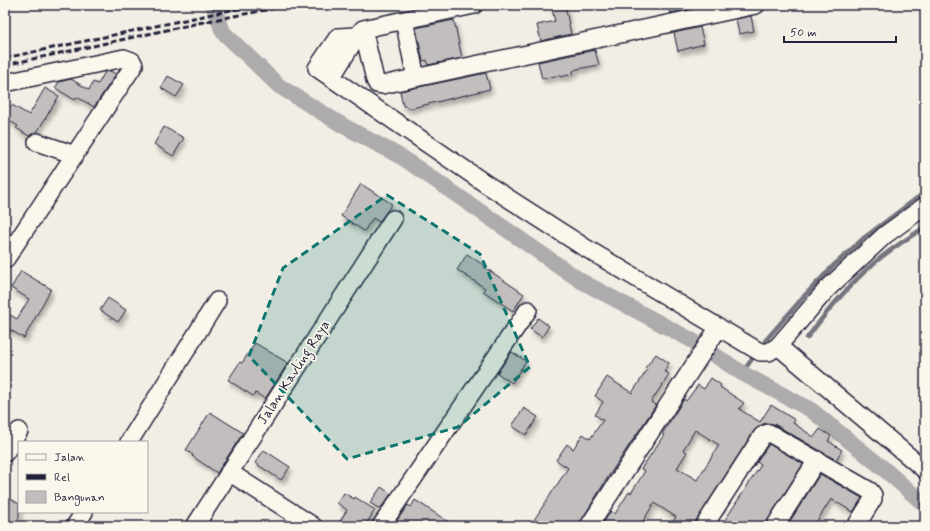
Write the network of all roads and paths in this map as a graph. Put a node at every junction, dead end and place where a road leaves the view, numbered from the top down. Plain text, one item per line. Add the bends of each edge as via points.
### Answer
1 (474, 5) edge
2 (756, 5) edge
3 (698, 11) edge
4 (404, 20) junction
5 (360, 33) junction
6 (331, 78) junction
7 (416, 78) junction
8 (5, 83) edge
9 (37, 142) dead end
10 (75, 155) junction
11 (925, 206) edge
12 (393, 219) dead end
13 (5, 260) edge
14 (217, 301) dead end
15 (528, 310) dead end
16 (719, 327) junction
17 (778, 346) junction
18 (19, 431) dead end
19 (130, 441) edge
20 (5, 453) edge
21 (813, 467) junction
22 (925, 470) edge
23 (229, 472) junction
24 (83, 513) edge
25 (75, 526) edge
26 (195, 526) edge
27 (314, 526) edge
28 (381, 526) edge
29 (589, 526) edge
30 (704, 526) edge
31 (775, 526) edge
32 (856, 526) edge

1 - 4 street
2 - 3 street
3 - 7 street
4 - 5 street
4 - 7 street
5 - 6 street
5 - 6 street via 338,37 317,68
5 - 7 street via 377,84
6 - 16 street via 584,247
8 - 10 street via 120,58 134,63 134,68
9 - 10 street
10 - 13 street
11 - 17 street via 885,235 827,289
12 - 23 street, Jalan Kavling Raya
14 - 19 street
15 - 28 street
16 - 17 street via 760,352 769,352
16 - 29 street
17 - 22 street
18 - 20 street
21 - 30 street via 774,435 765,434
21 - 31 street
21 - 32 street via 870,491 873,495
23 - 26 street, Jalan Kavling Raya
23 - 27 street
24 - 25 street

